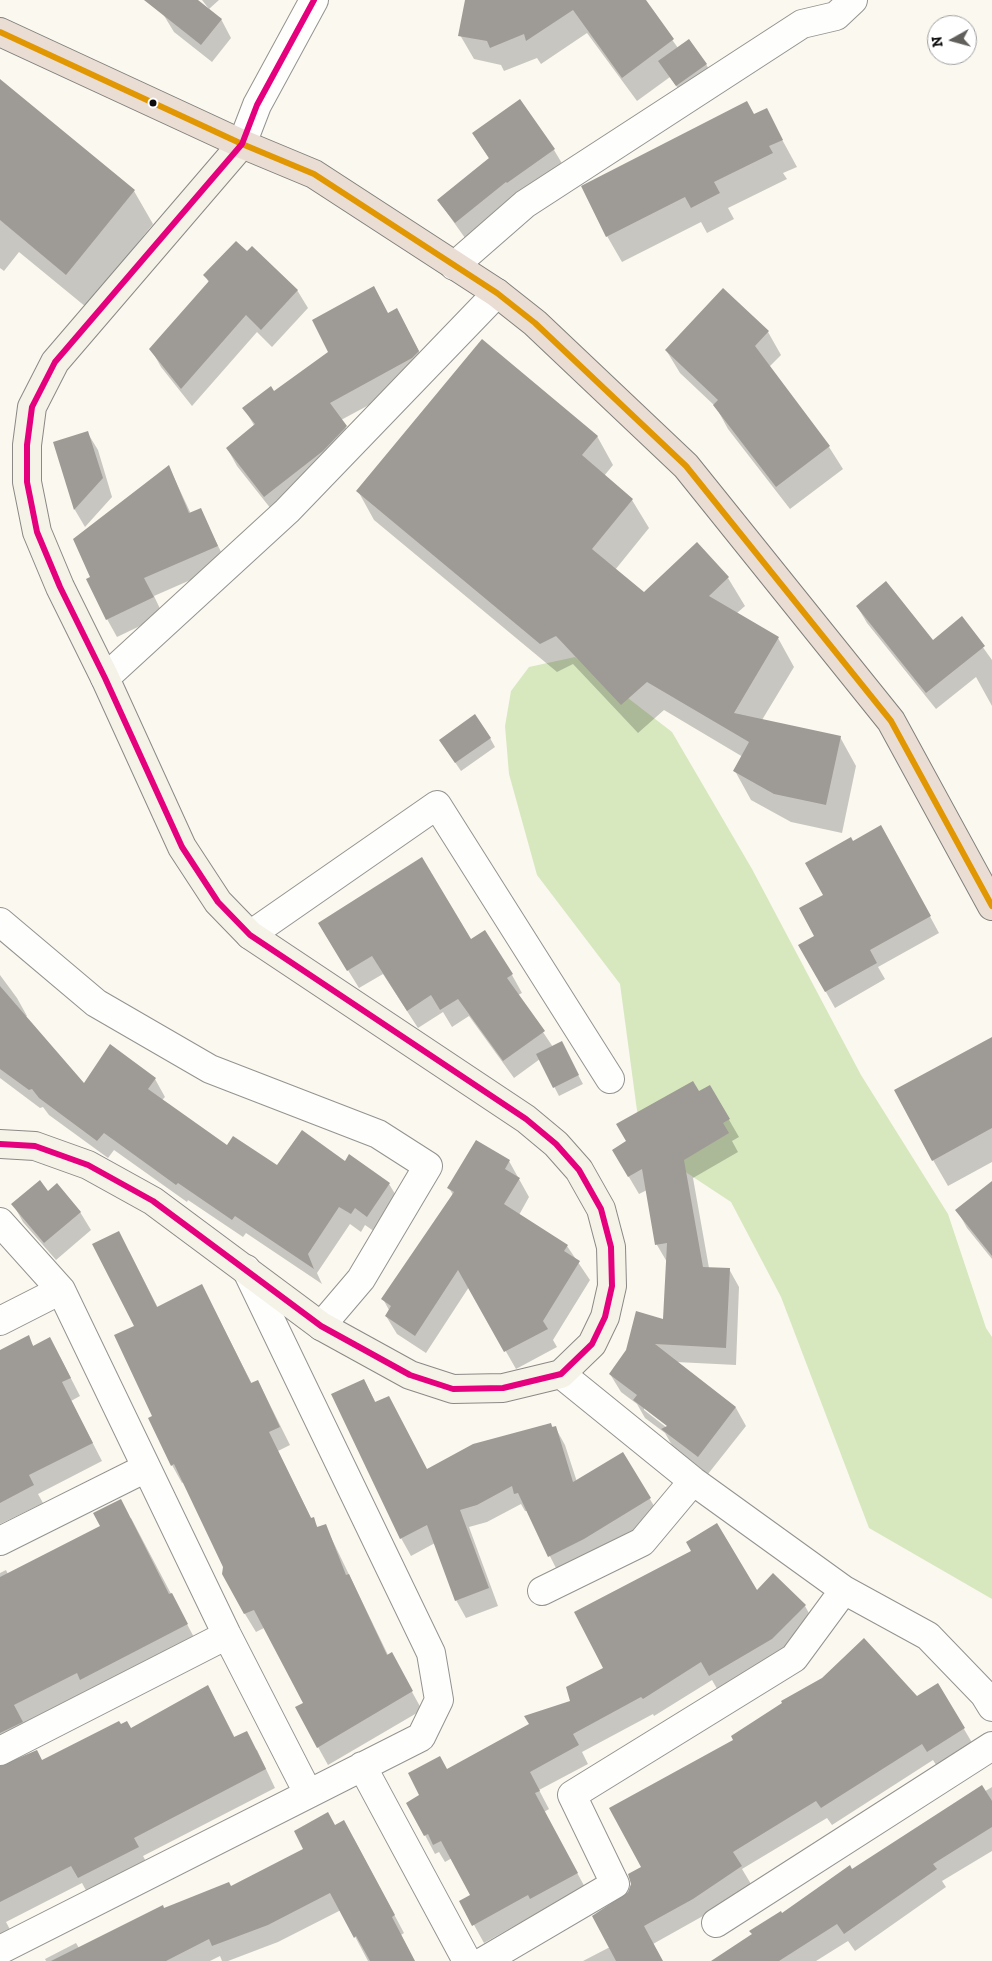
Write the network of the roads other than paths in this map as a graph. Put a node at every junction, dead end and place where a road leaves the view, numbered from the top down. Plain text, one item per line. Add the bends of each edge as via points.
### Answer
1 (314, 0) edge
2 (852, 0) edge
3 (3, 39) edge
4 (242, 144) junction
5 (454, 266) junction
6 (497, 293) junction
7 (105, 678) junction
8 (992, 906) edge
9 (0, 922) edge
10 (250, 935) junction
11 (610, 1079) dead end
12 (0, 1144) edge
13 (0, 1222) edge
14 (246, 1269) junction
15 (61, 1290) junction
16 (0, 1321) edge
17 (321, 1326) junction
18 (561, 1374) junction
19 (146, 1468) junction
20 (693, 1481) junction
21 (0, 1541) edge
22 (844, 1590) junction
23 (542, 1591) dead end
24 (227, 1635) junction
25 (992, 1707) edge
26 (992, 1746) edge
27 (0, 1751) edge
28 (362, 1766) junction
29 (308, 1793) junction
30 (716, 1923) dead end
31 (0, 1950) edge
32 (467, 1961) edge
33 (484, 1961) edge

1 - 4 street via 257,106
2 - 5 street via 836,16 802,24 524,204
3 - 4 highway
4 - 5 highway via 314,174
4 - 7 street via 55,362 32,407 26,445 27,482 36,532
5 - 6 highway
6 - 7 street via 286,511
6 - 8 highway via 535,323 686,466 892,721
7 - 10 street via 182,847 218,902
9 - 17 street via 96,1003 210,1070 378,1134 428,1166 361,1279
10 - 11 street via 437,805
10 - 18 street via 526,1119 556,1144 579,1170 601,1209 611,1247 612,1286 605,1317 592,1344
12 - 14 street via 35,1146 88,1165 153,1201
13 - 15 street
14 - 17 street
14 - 28 street via 431,1653 439,1700 421,1737
15 - 16 street
15 - 19 street
17 - 18 street via 410,1375 452,1389 503,1388
18 - 20 street
19 - 21 street
19 - 24 street
20 - 22 street
20 - 23 street via 642,1542
22 - 25 street via 928,1636 984,1694
22 - 33 street via 794,1658 572,1795 615,1884
24 - 27 street
24 - 29 street
26 - 30 street
28 - 29 street
28 - 32 street
29 - 31 street

